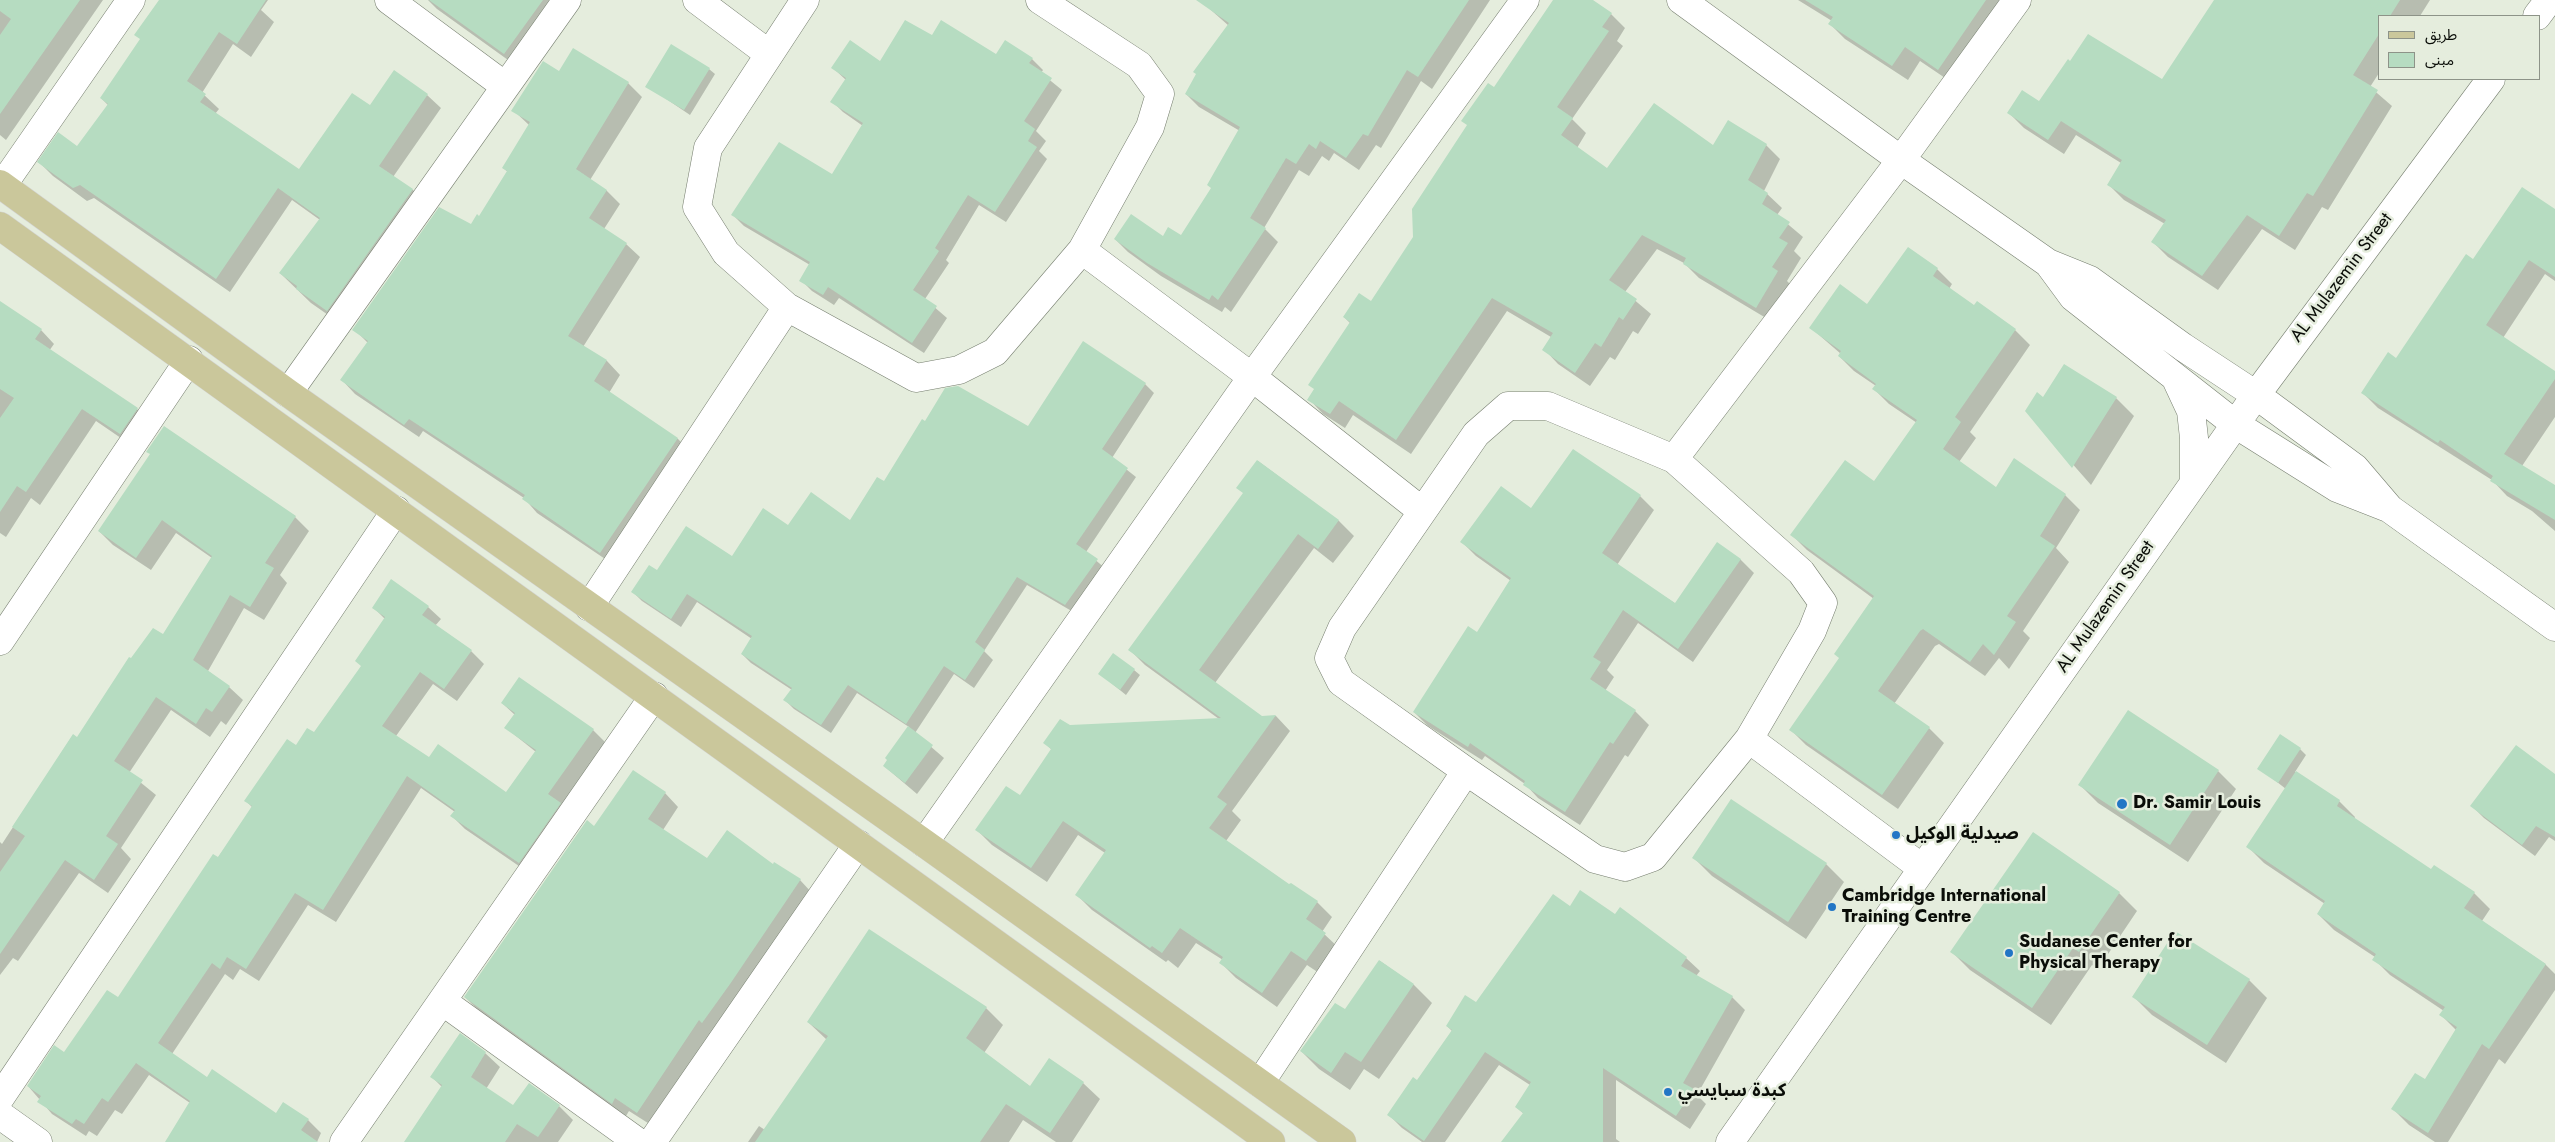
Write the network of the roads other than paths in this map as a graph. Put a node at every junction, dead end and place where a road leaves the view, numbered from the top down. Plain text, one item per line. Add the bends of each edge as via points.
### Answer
1 (131, 0) edge
2 (389, 0) edge
3 (567, 0) edge
4 (697, 0) edge
5 (805, 0) edge
6 (1040, 0) edge
7 (1525, 0) edge
8 (1681, 0) edge
9 (2017, 0) edge
10 (2550, 0) edge
11 (2538, 15) edge
12 (769, 54) junction
13 (2490, 80) edge
14 (505, 86) junction
15 (1900, 160) junction
16 (1, 185) edge
17 (0, 226) edge
18 (1082, 250) junction
19 (2048, 263) junction
20 (787, 307) junction
21 (189, 360) junction
22 (1252, 377) junction
23 (2175, 377) junction
24 (288, 393) junction
25 (2256, 394) junction
26 (2235, 424) junction
27 (1674, 459) junction
28 (2194, 482) junction
29 (2390, 509) junction
30 (396, 510) junction
31 (1422, 511) junction
32 (589, 607) junction
33 (2555, 627) edge
34 (0, 640) edge
35 (654, 696) junction
36 (1749, 739) junction
37 (1466, 771) junction
38 (924, 843) junction
39 (858, 844) junction
40 (1922, 868) junction
41 (442, 1000) junction
42 (1260, 1083) junction
43 (0, 1098) edge
44 (0, 1115) edge
45 (38, 1142) edge
46 (344, 1142) edge
47 (638, 1142) edge
48 (652, 1142) edge
49 (1271, 1142) edge
50 (1342, 1142) edge
51 (1730, 1142) edge

1 - 16 street
2 - 14 street
3 - 14 street
4 - 12 street
5 - 12 street
6 - 18 street via 1139,65 1160,94 1150,126
7 - 22 street
8 - 15 street
9 - 15 street
10 - 11 street
12 - 20 street via 708,148 697,207 726,253
13 - 25 street, AL Mulazemin Street
14 - 24 street
15 - 19 street
15 - 27 street
16 - 24 main road
17 - 21 main road
18 - 20 street via 995,352 959,370 916,378
18 - 22 street
19 - 23 street via 2073,297
19 - 25 street via 2090,280 2183,347
20 - 32 street
21 - 30 main road
21 - 34 street
22 - 31 street
22 - 38 street
23 - 26 street
23 - 28 street via 2191,411
24 - 32 main road
25 - 26 street, AL Mulazemin Street
25 - 29 street via 2355,468
26 - 28 street, AL Mulazemin Street
26 - 29 street via 2337,488
27 - 31 street via 1548,406 1508,406 1476,434
27 - 36 street via 1801,572 1823,603 1812,630
28 - 40 street, AL Mulazemin Street
29 - 33 street
30 - 35 main road
30 - 43 street
31 - 37 street via 1342,628 1329,658 1341,682
32 - 38 main road
35 - 39 main road
35 - 41 street
36 - 37 street via 1653,857 1625,868 1595,860
36 - 40 street
37 - 42 street
38 - 42 main road
39 - 48 street
39 - 49 main road
40 - 51 street, AL Mulazemin Street
41 - 46 street
41 - 47 street
42 - 50 main road
44 - 45 street

